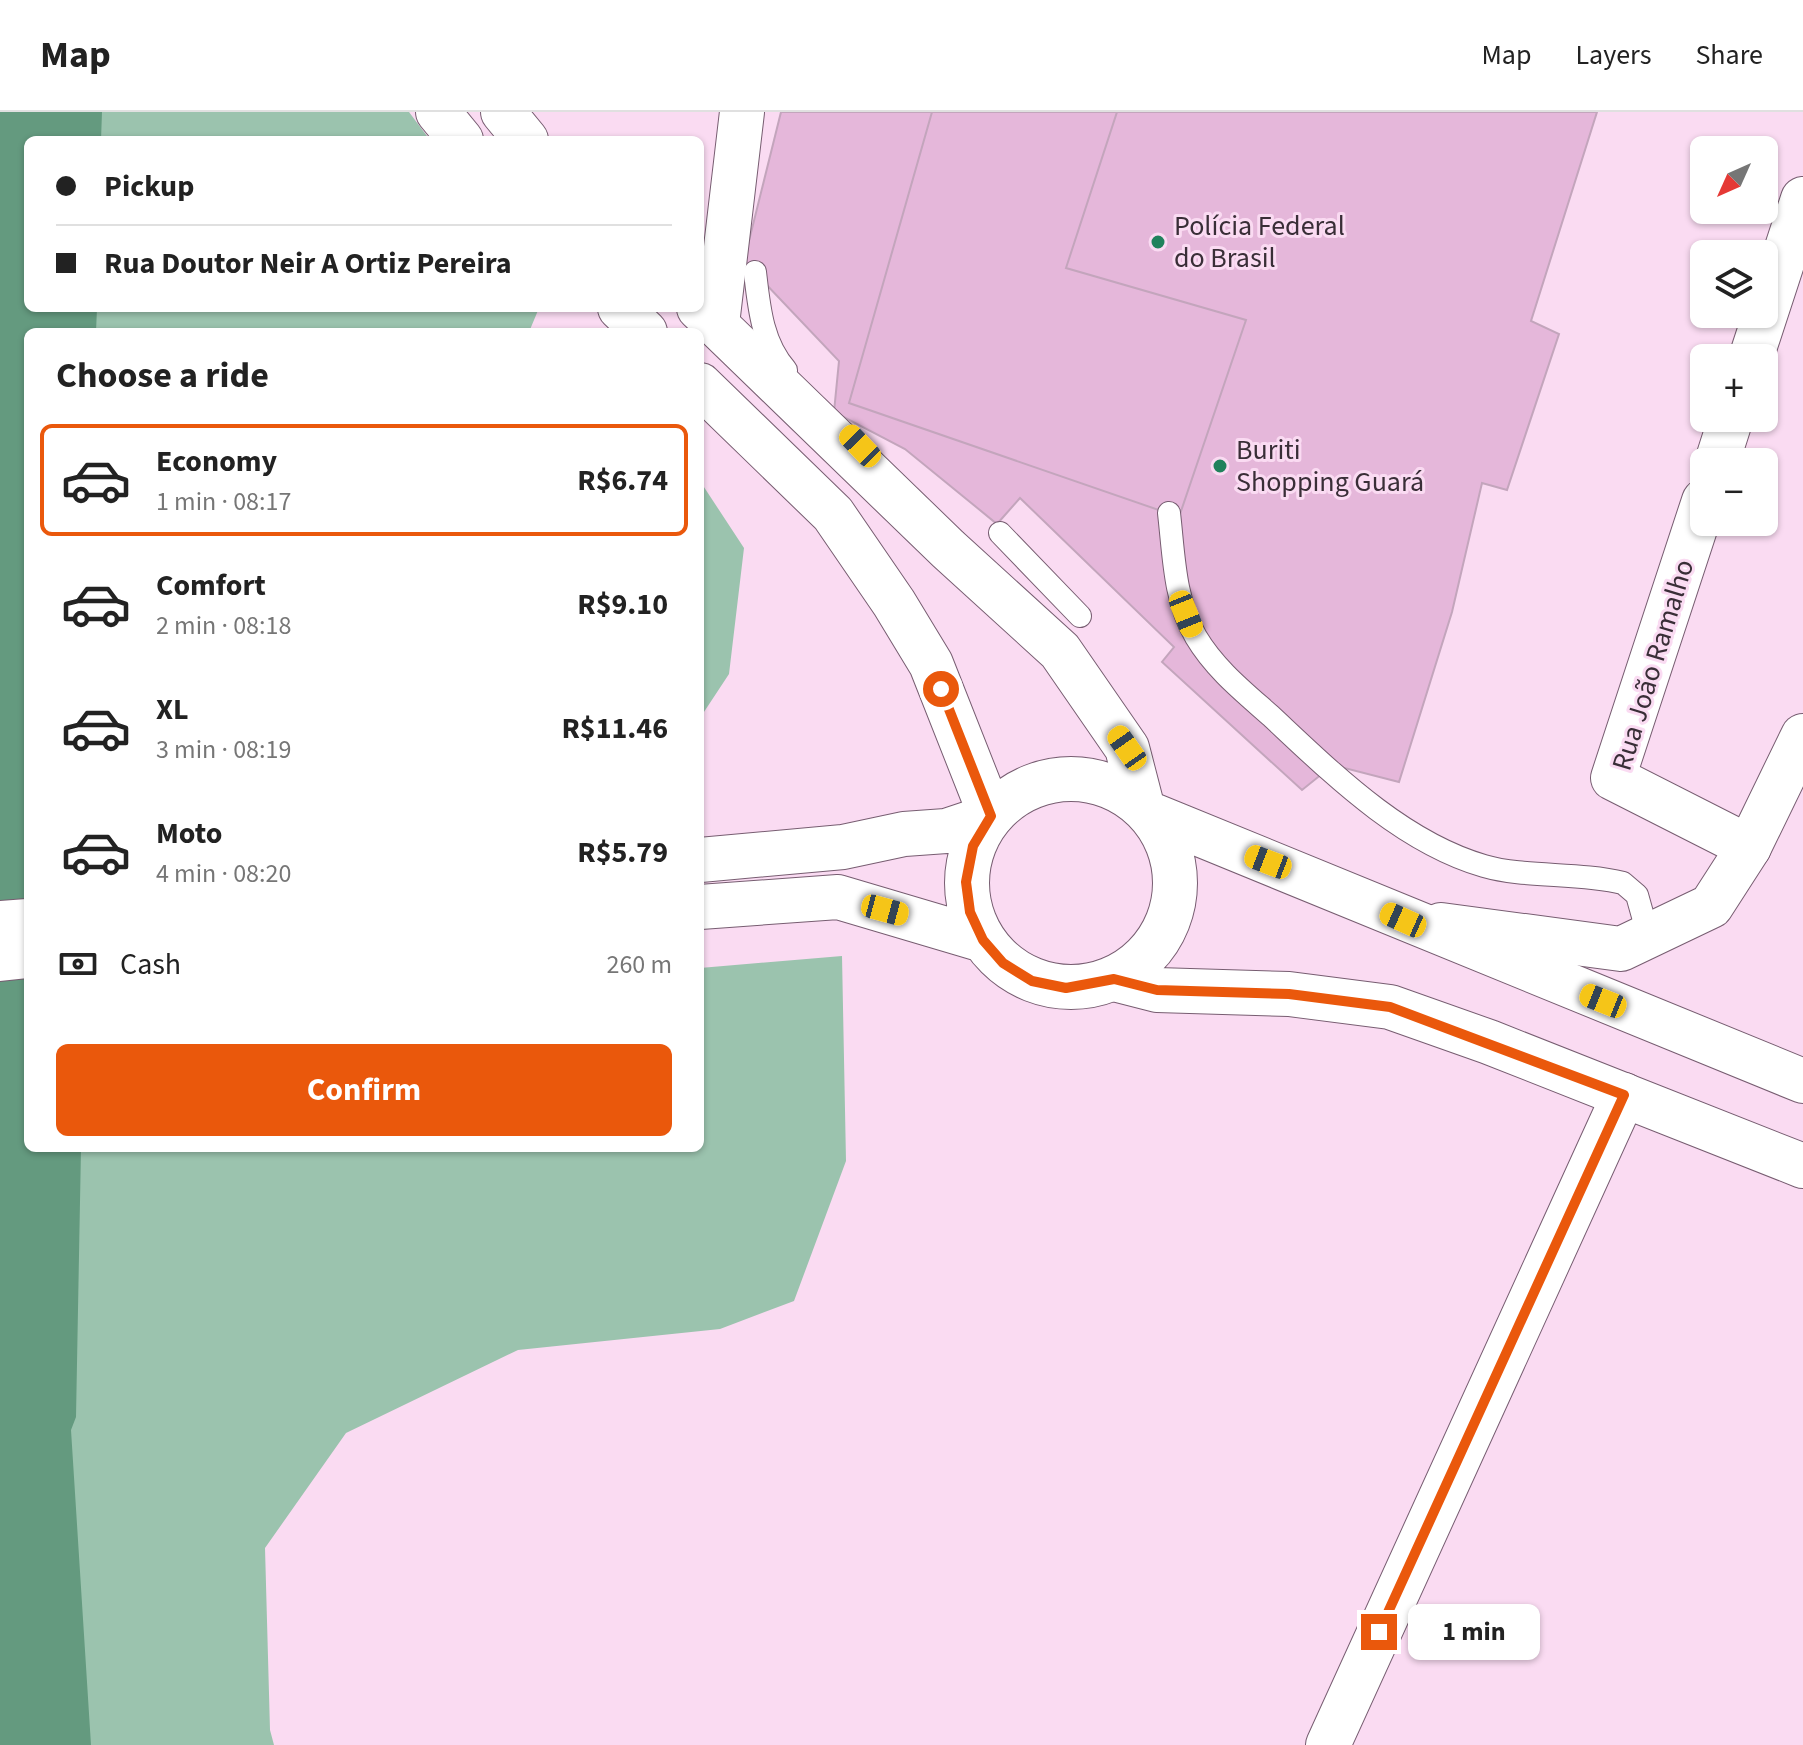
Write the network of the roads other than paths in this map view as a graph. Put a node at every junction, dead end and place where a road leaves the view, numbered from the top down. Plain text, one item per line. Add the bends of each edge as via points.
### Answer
1 (438, 112) edge
2 (503, 112) edge
3 (742, 112) edge
4 (458, 136) edge
5 (523, 136) edge
6 (1803, 199) edge
7 (755, 272) dead end
8 (624, 312) edge
9 (708, 316) edge
10 (641, 328) edge
11 (1756, 344) edge
12 (704, 389) edge
13 (894, 497) junction
14 (1169, 513) dead end
15 (1000, 533) dead end
16 (1693, 536) edge
17 (1080, 616) dead end
18 (1803, 736) edge
19 (1149, 811) junction
20 (991, 816) junction
21 (1749, 847) junction
22 (704, 860) edge
23 (704, 907) edge
24 (1403, 920) junction
25 (24, 921) edge
26 (0, 923) edge
27 (1649, 938) junction
28 (983, 940) junction
29 (24, 956) edge
30 (0, 959) edge
31 (1114, 979) junction
32 (1803, 1081) edge
33 (1624, 1095) junction
34 (1799, 1163) edge
35 (1328, 1745) edge

1 - 4 street
2 - 5 street
3 - 9 street
6 - 11 street
7 - 13 lane via 762,326 774,357 871,457 892,483
8 - 10 street
9 - 13 street
12 - 20 street via 833,514 894,603 931,664
13 - 19 street via 1060,651 1127,748
14 - 27 lane via 1178,594 1195,635 1214,664 1286,730 1376,806 1429,842 1485,866 1623,883 1637,895
15 - 17 lane
16 - 21 street, Rua João Ramalho via 1613,778
18 - 21 street
19 - 20 street via 1115,788 1083,780 1050,780 1019,792
19 - 24 street
19 - 31 street via 1173,861 1176,893 1168,923 1152,951
20 - 22 street via 946,831 843,847
20 - 28 street via 973,846 966,882 970,912
21 - 27 street via 1711,906
23 - 28 street via 838,897
24 - 27 street via 1621,949
24 - 32 street
25 - 26 street
28 - 31 street via 1003,963 1032,981 1066,988
29 - 30 street
31 - 33 street via 1157,990 1289,994 1390,1007
33 - 34 street
33 - 35 street

